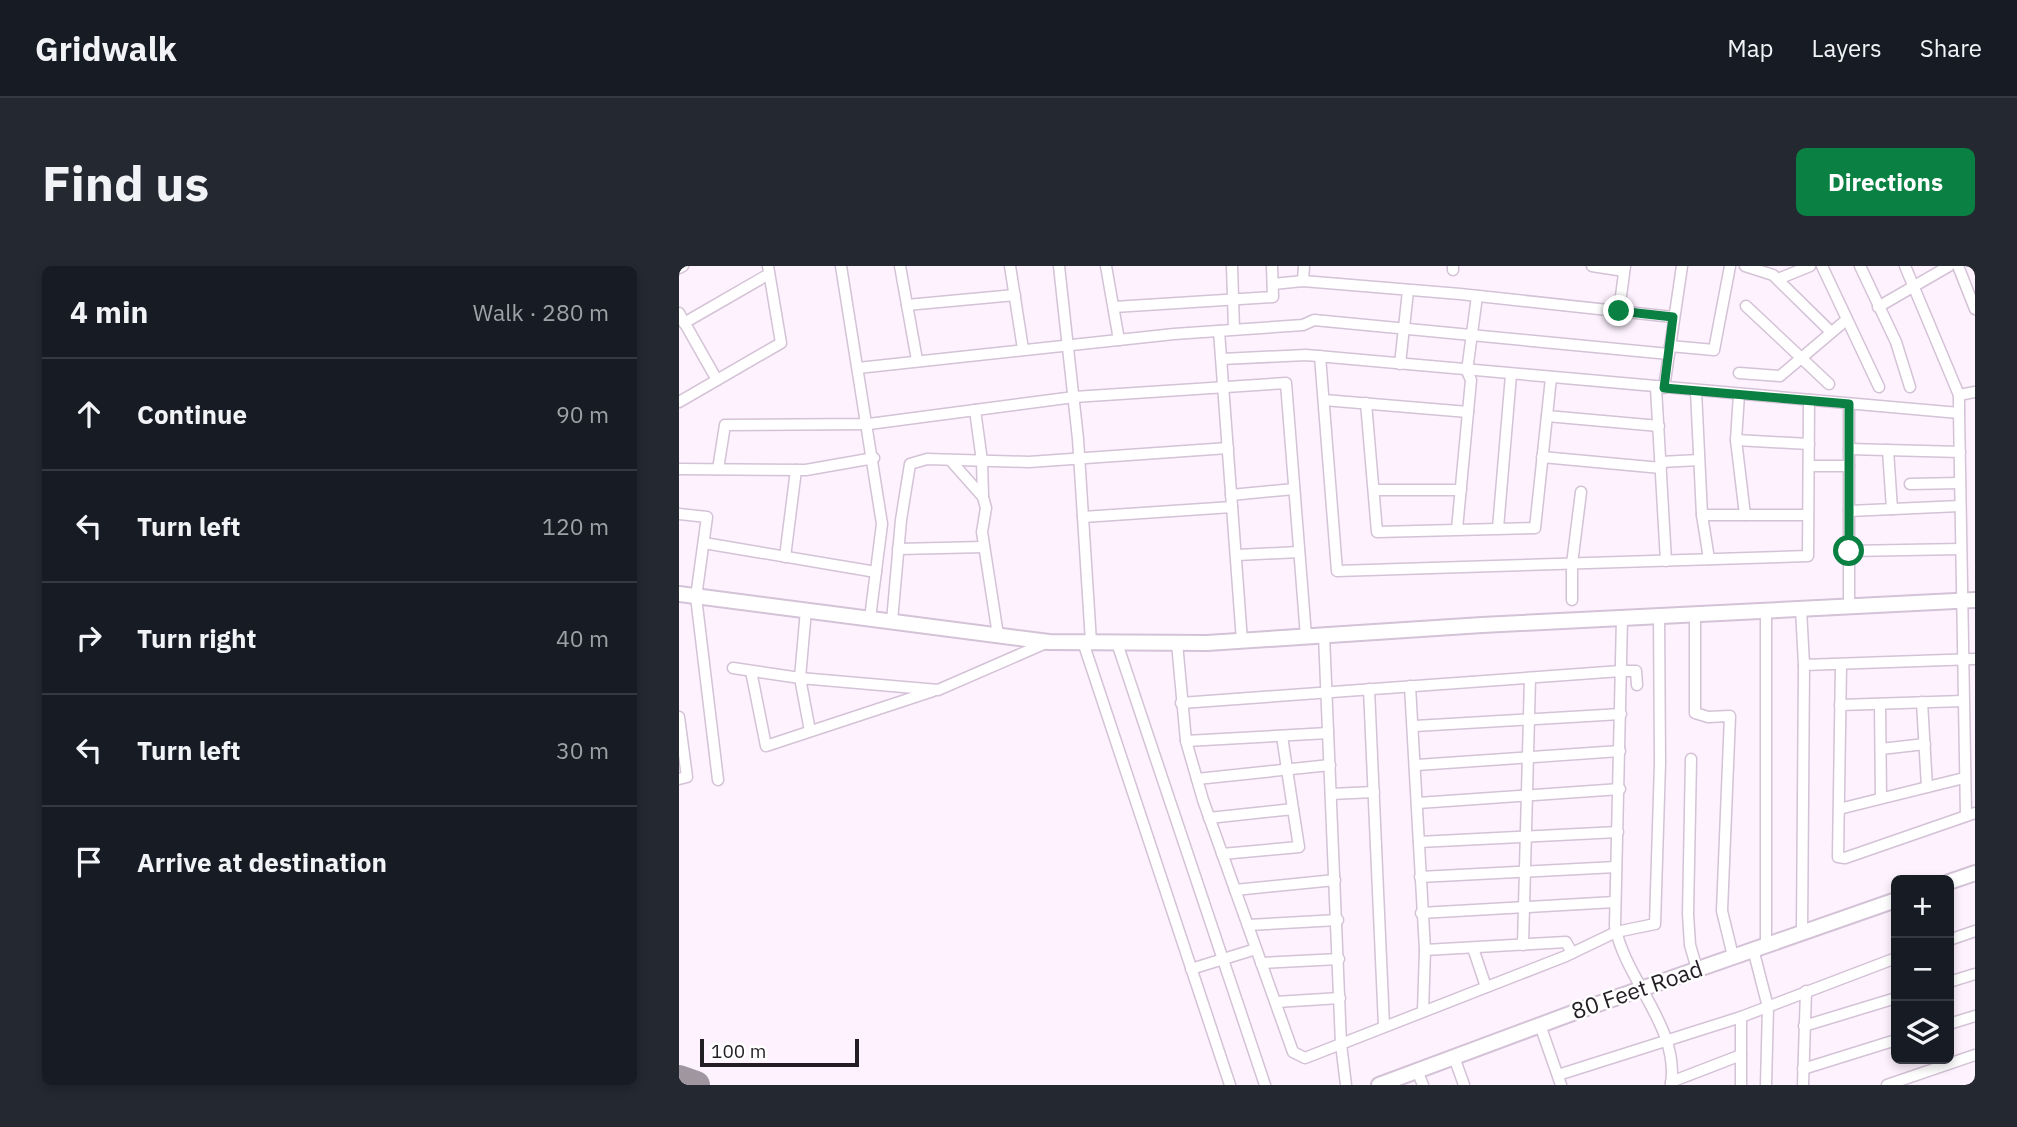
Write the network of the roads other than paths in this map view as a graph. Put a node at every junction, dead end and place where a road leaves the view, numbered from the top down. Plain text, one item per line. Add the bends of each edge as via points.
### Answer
1 (841, 266) edge
2 (900, 266) edge
3 (1010, 266) edge
4 (1059, 266) edge
5 (1107, 266) edge
6 (1231, 266) edge
7 (1272, 266) edge
8 (1304, 266) edge
9 (1592, 266) edge
10 (1682, 266) edge
11 (1730, 266) edge
12 (1745, 266) edge
13 (1810, 266) edge
14 (1822, 266) edge
15 (1860, 266) edge
16 (1905, 266) edge
17 (1949, 266) edge
18 (1958, 266) edge
19 (1625, 269) edge
20 (768, 270) edge
21 (1778, 279) junction
22 (1303, 281) junction
23 (1273, 284) junction
24 (1914, 286) junction
25 (1408, 291) junction
26 (1015, 295) junction
27 (1477, 296) junction
28 (1233, 298) junction
29 (907, 305) junction
30 (1746, 306) dead end
31 (1114, 307) junction
32 (1878, 307) junction
33 (1975, 309) edge
34 (1619, 311) junction
35 (1673, 317) junction
36 (682, 318) edge
37 (1845, 321) junction
38 (1405, 329) junction
39 (1234, 330) junction
40 (1219, 331) junction
41 (1831, 332) junction
42 (1472, 335) junction
43 (1119, 340) junction
44 (1069, 345) junction
45 (1023, 349) junction
46 (1669, 350) junction
47 (1320, 356) junction
48 (1801, 358) junction
49 (1222, 359) junction
50 (917, 360) junction
51 (1400, 364) junction
52 (858, 368) junction
53 (1467, 371) junction
54 (1739, 373) dead end
55 (1511, 375) junction
56 (1551, 378) junction
57 (717, 380) junction
58 (1829, 384) dead end
59 (1223, 386) junction
60 (1879, 387) dead end
61 (1910, 387) dead end
62 (1660, 388) junction
63 (1696, 391) junction
64 (1975, 392) edge
65 (1739, 394) junction
66 (1959, 395) junction
67 (1074, 397) junction
68 (1324, 400) junction
69 (1809, 400) junction
70 (679, 402) edge
71 (1366, 403) junction
72 (1849, 404) junction
73 (975, 410) junction
74 (1468, 412) junction
75 (1959, 413) junction
76 (1547, 416) junction
77 (869, 424) junction
78 (1659, 426) junction
79 (1736, 440) junction
80 (1809, 444) junction
81 (1228, 448) junction
82 (1849, 449) junction
83 (1888, 450) junction
84 (1960, 452) junction
85 (1542, 457) junction
86 (874, 458) junction
87 (1080, 458) junction
88 (1699, 460) junction
89 (951, 461) junction
90 (982, 461) junction
91 (1661, 465) junction
92 (1808, 466) junction
93 (1849, 466) junction
94 (679, 468) edge
95 (718, 469) junction
96 (796, 470) junction
97 (1960, 483) junction
98 (1910, 484) dead end
99 (1294, 489) junction
100 (1374, 490) junction
101 (1461, 490) junction
102 (1581, 492) dead end
103 (983, 497) junction
104 (1232, 501) junction
105 (1960, 506) junction
106 (1892, 509) junction
107 (1849, 511) junction
108 (679, 514) edge
109 (1702, 515) junction
110 (1745, 515) junction
111 (1808, 515) junction
112 (1083, 517) junction
113 (1498, 528) junction
114 (1457, 529) junction
115 (704, 543) junction
116 (984, 547) junction
117 (898, 549) junction
118 (1961, 549) junction
119 (1849, 551) junction
120 (1299, 552) junction
121 (1237, 555) junction
122 (785, 557) junction
123 (1709, 559) junction
124 (1666, 561) junction
125 (1573, 564) junction
126 (876, 572) junction
127 (679, 594) edge
128 (696, 597) junction
129 (1572, 600) dead end
130 (1968, 601) edge
131 (1849, 607) junction
132 (1801, 609) junction
133 (806, 610) junction
134 (1766, 611) junction
135 (1695, 614) junction
136 (1659, 616) junction
137 (870, 618) junction
138 (1622, 618) junction
139 (893, 621) junction
140 (998, 635) junction
141 (1324, 635) junction
142 (1306, 636) junction
143 (1242, 641) junction
144 (1049, 642) junction
145 (1087, 642) junction
146 (1117, 643) junction
147 (1177, 643) junction
148 (1963, 659) junction
149 (1975, 659) edge
150 (1804, 665) junction
151 (1841, 665) junction
152 (733, 668) dead end
153 (751, 671) junction
154 (1621, 671) junction
155 (800, 678) junction
156 (1530, 678) junction
157 (1637, 685) dead end
158 (1410, 686) junction
159 (1369, 689) junction
160 (938, 690) junction
161 (1325, 691) junction
162 (1963, 701) junction
163 (1922, 702) junction
164 (1181, 703) junction
165 (1880, 704) junction
166 (1840, 705) junction
167 (1621, 713) junction
168 (679, 718) edge
169 (1529, 719) junction
170 (1415, 726) junction
171 (810, 731) junction
172 (1328, 733) junction
173 (1282, 736) junction
174 (1186, 741) junction
175 (1924, 744) junction
176 (1881, 749) junction
177 (1620, 751) junction
178 (1529, 757) junction
179 (1691, 759) dead end
180 (1330, 765) junction
181 (1417, 765) junction
182 (1285, 770) junction
183 (1964, 778) junction
184 (679, 779) edge
185 (1197, 779) junction
186 (718, 780) dead end
187 (1927, 787) junction
188 (1619, 789) junction
189 (1374, 792) junction
190 (1331, 794) junction
191 (1527, 795) junction
192 (1881, 799) junction
193 (1418, 803) junction
194 (1293, 809) junction
195 (1839, 809) junction
196 (1971, 814) edge
197 (1209, 818) junction
198 (1618, 832) junction
199 (1525, 837) junction
200 (1419, 842) junction
201 (1222, 854) junction
202 (1616, 867) junction
203 (1524, 872) junction
204 (1975, 873) edge
205 (1420, 877) junction
206 (1335, 880) junction
207 (1954, 880) edge
208 (1235, 890) junction
209 (1615, 902) junction
210 (1891, 902) edge
211 (1525, 907) junction
212 (1421, 913) junction
213 (1338, 920) junction
214 (1248, 925) junction
215 (1975, 931) edge
216 (1616, 932) junction
217 (1802, 932) junction
218 (1954, 938) edge
219 (1523, 945) junction
220 (1760, 947) junction
221 (1256, 948) junction
222 (1473, 948) junction
223 (1425, 950) junction
224 (1572, 953) junction
225 (1733, 956) junction
226 (1223, 959) junction
227 (1339, 959) junction
228 (1891, 960) edge
229 (1261, 963) junction
230 (1697, 969) junction
231 (1191, 970) junction
232 (1975, 974) edge
233 (1954, 980) edge
234 (1486, 987) junction
235 (1641, 989) junction
236 (1806, 990) junction
237 (1340, 998) junction
238 (1891, 1000) edge
239 (1276, 1002) junction
240 (1768, 1007) junction
241 (1423, 1011) junction
242 (1975, 1016) edge
243 (1741, 1017) junction
244 (1954, 1022) edge
245 (1539, 1025) junction
246 (1384, 1026) junction
247 (1804, 1026) junction
248 (1665, 1042) junction
249 (1891, 1042) edge
250 (1341, 1044) junction
251 (1741, 1055) junction
252 (1975, 1055) edge
253 (1454, 1057) junction
254 (1803, 1069) junction
255 (1417, 1071) junction
256 (1560, 1080) edge
257 (1671, 1084) edge
258 (1230, 1085) edge
259 (1265, 1085) edge
260 (1346, 1085) edge
261 (1379, 1085) edge
262 (1423, 1085) edge
263 (1464, 1085) edge
264 (1741, 1085) edge
265 (1766, 1085) edge
266 (1803, 1085) edge
267 (1887, 1085) edge

1 - 52 street
2 - 29 street
3 - 26 street
4 - 44 street
5 - 31 street
6 - 28 street
7 - 23 street
8 - 22 street
9 - 19 street
10 - 35 street
11 - 46 street via 1714,350
12 - 21 street
13 - 21 street
14 - 37 street
15 - 32 street
16 - 24 street
17 - 24 street
18 - 33 street
19 - 34 street
20 - 36 street
20 - 57 street via 781,342
21 - 41 street
22 - 23 street
22 - 25 street
23 - 28 street via 1273,297
24 - 32 street
24 - 66 street
25 - 27 street
25 - 38 street
26 - 29 street
26 - 45 street
27 - 34 street
27 - 42 street
28 - 31 street
28 - 39 street
29 - 50 street
30 - 48 street
31 - 43 street
32 - 61 street via 1901,353
34 - 35 street
35 - 46 street
36 - 57 street
37 - 41 street
37 - 60 street
38 - 39 street via 1314,320 1303,325
38 - 42 street
38 - 51 street
39 - 40 street
40 - 43 street
40 - 49 street
41 - 48 street
42 - 46 street
42 - 53 street
43 - 44 street
44 - 45 street
44 - 67 street
45 - 50 street
46 - 62 street
47 - 49 street
47 - 51 street
47 - 68 street
48 - 54 street via 1780,376
48 - 58 street
49 - 59 street
50 - 52 street
51 - 53 street
52 - 77 street
53 - 55 street
53 - 74 street via 1471,380
55 - 56 street
55 - 113 street
56 - 62 street
56 - 76 street
57 - 70 street
59 - 67 street
59 - 81 street
59 - 99 street via 1286,383
62 - 63 street
62 - 78 street
63 - 65 street
63 - 88 street
64 - 66 street
65 - 69 street
65 - 79 street
66 - 75 street
67 - 73 street
67 - 87 street
68 - 71 street
68 - 125 street via 1337,571
69 - 72 street
69 - 80 street
71 - 74 street
71 - 100 street
72 - 75 street
72 - 82 street
73 - 77 street
73 - 90 street
74 - 101 street
75 - 84 street
76 - 78 street
76 - 85 street
77 - 86 street
77 - 95 street via 725,425
78 - 91 street
79 - 80 street
79 - 110 street
80 - 92 street
81 - 87 street
81 - 104 street
82 - 83 street
82 - 93 street
83 - 84 street
83 - 106 street
84 - 97 street
85 - 91 street
85 - 113 street via 1535,528
86 - 96 street
86 - 126 street via 882,524
87 - 90 street
87 - 112 street
88 - 91 street
88 - 109 street
89 - 90 street
89 - 103 street
89 - 117 street via 927,459 910,464
90 - 103 street
91 - 124 street
92 - 93 street
92 - 111 street
93 - 107 street
94 - 95 street
95 - 96 street
96 - 122 street
97 - 98 street
97 - 105 street
99 - 104 street
99 - 120 street
100 - 101 street
100 - 114 street via 1377,532
101 - 114 street
102 - 125 street
103 - 116 street
104 - 112 street
104 - 121 street
105 - 106 street
105 - 118 street
106 - 107 street
107 - 119 street
108 - 115 street via 707,517
109 - 110 street
109 - 123 street
110 - 111 street
111 - 123 street via 1808,556
112 - 145 street
113 - 114 street
115 - 122 street
115 - 128 street
116 - 117 street
116 - 140 street
117 - 139 street
118 - 119 street
118 - 130 street
119 - 131 street
120 - 121 street
120 - 142 street
121 - 143 street
122 - 126 street
123 - 124 street
124 - 125 street
125 - 129 street
126 - 137 street
127 - 128 street
128 - 133 street
128 - 186 street
130 - 131 street
130 - 148 street
131 - 132 street
132 - 134 street
132 - 150 street
133 - 137 street
133 - 155 street
134 - 135 street
134 - 220 street
135 - 136 street
135 - 225 street via 1695,713 1730,716 1722,911
136 - 138 street
136 - 216 street via 1654,924
137 - 139 street
138 - 141 street
138 - 154 street
139 - 140 street
140 - 144 street
141 - 142 street
141 - 161 street
142 - 143 street
143 - 147 street
144 - 145 street
144 - 160 street
145 - 146 street
145 - 231 street
146 - 147 street
146 - 226 street
147 - 164 street
148 - 149 street
148 - 151 street
148 - 162 street
150 - 151 street
150 - 217 street
151 - 166 street
152 - 153 street
153 - 155 street
153 - 171 street via 767,746
154 - 156 street
154 - 157 street via 1636,671
154 - 167 street
155 - 160 street
155 - 171 street
156 - 158 street
156 - 169 street
158 - 159 street
158 - 170 street
159 - 161 street
159 - 189 street
160 - 171 street
161 - 164 street
161 - 172 street
162 - 163 street
162 - 183 street
163 - 165 street
163 - 175 street
164 - 174 street
165 - 166 street
165 - 176 street
166 - 195 street
167 - 169 street
167 - 177 street
168 - 184 street via 687,777
169 - 170 street
169 - 178 street
170 - 181 street
172 - 173 street
172 - 180 street
173 - 174 street
173 - 182 street
174 - 185 street
175 - 176 street
175 - 187 street
176 - 192 street
177 - 178 street
177 - 188 street
178 - 181 street
178 - 191 street
179 - 230 street via 1688,914
180 - 182 street
180 - 190 street
181 - 193 street
182 - 185 street
182 - 194 street
183 - 187 street
183 - 196 street
185 - 197 street
187 - 192 street
188 - 191 street
188 - 198 street
189 - 190 street
189 - 246 street
190 - 206 street
191 - 193 street
191 - 199 street
192 - 195 street
193 - 200 street
194 - 197 street
194 - 201 street via 1299,847
195 - 196 street via 1838,856 1845,858
197 - 201 street
198 - 199 street
198 - 202 street
199 - 200 street
199 - 203 street
200 - 205 street
201 - 208 street
202 - 203 street
202 - 209 street
203 - 205 street
203 - 211 street
204 - 207 street
205 - 212 street
206 - 208 street
206 - 213 street
208 - 214 street
209 - 211 street
209 - 216 street
210 - 217 street, 80 Feet Road
211 - 212 street
211 - 219 street
212 - 223 street
213 - 214 street
213 - 227 street
214 - 221 street
215 - 218 street
216 - 224 street
216 - 235 street
217 - 220 street, 80 Feet Road
219 - 222 street
219 - 224 street via 1566,942
220 - 225 street, 80 Feet Road
220 - 240 street
221 - 226 street
221 - 229 street
222 - 223 street
222 - 234 street
223 - 241 street
224 - 234 street
225 - 230 street, 80 Feet Road
226 - 231 street
226 - 259 street
227 - 229 street
227 - 237 street
228 - 236 street
229 - 239 street
230 - 235 street, 80 Feet Road
231 - 258 street
232 - 233 street
234 - 241 street
235 - 245 street, 80 Feet Road
235 - 248 street via 1659,1020
236 - 240 street
236 - 247 street
237 - 239 street
237 - 250 street
238 - 247 street
239 - 250 street via 1293,1052 1305,1058
240 - 243 street
240 - 265 street
241 - 246 street
242 - 244 street
243 - 248 street
243 - 251 street
245 - 253 street, 80 Feet Road
245 - 256 street
246 - 250 street
247 - 254 street
248 - 256 street
248 - 257 street
249 - 254 street
250 - 260 street
251 - 257 street
251 - 264 street
252 - 267 street
253 - 255 street, 80 Feet Road
253 - 263 street
254 - 266 street
255 - 261 street, 80 Feet Road
255 - 262 street

